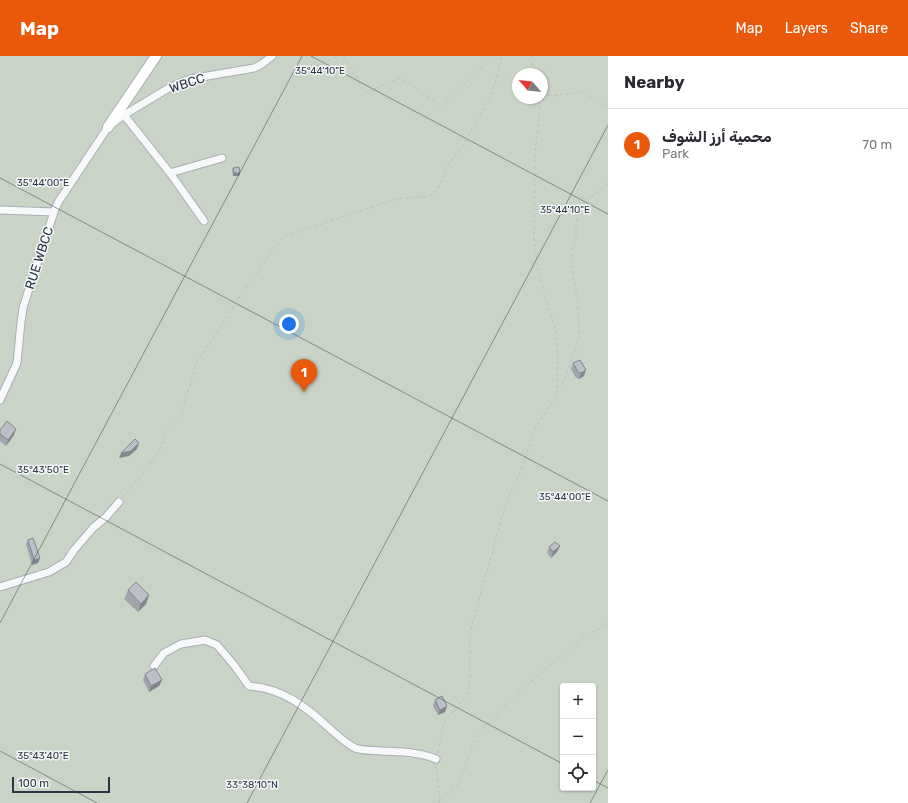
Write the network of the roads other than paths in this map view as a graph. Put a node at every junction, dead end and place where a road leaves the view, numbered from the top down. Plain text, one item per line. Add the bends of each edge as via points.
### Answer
1 (156, 56) edge
2 (272, 56) edge
3 (124, 114) junction
4 (108, 127) junction
5 (222, 158) dead end
6 (170, 174) junction
7 (0, 210) edge
8 (54, 212) junction
9 (204, 221) dead end
10 (0, 400) edge
11 (119, 502) road end
12 (0, 587) edge
13 (154, 666) dead end
14 (436, 758) road end

1 - 4 street
2 - 3 street, WBCC via 254,68 179,83
3 - 4 street, WBCC
3 - 6 street
4 - 8 street, RUE WBCC
5 - 6 street
6 - 9 street
7 - 8 street
8 - 10 street, RUE WBCC via 23,308 16,362
11 - 12 street via 93,528 66,562 49,572
13 - 14 street via 164,654 181,644 205,640 217,645 249,686 262,687 290,698 307,708 354,747 362,750 411,752

